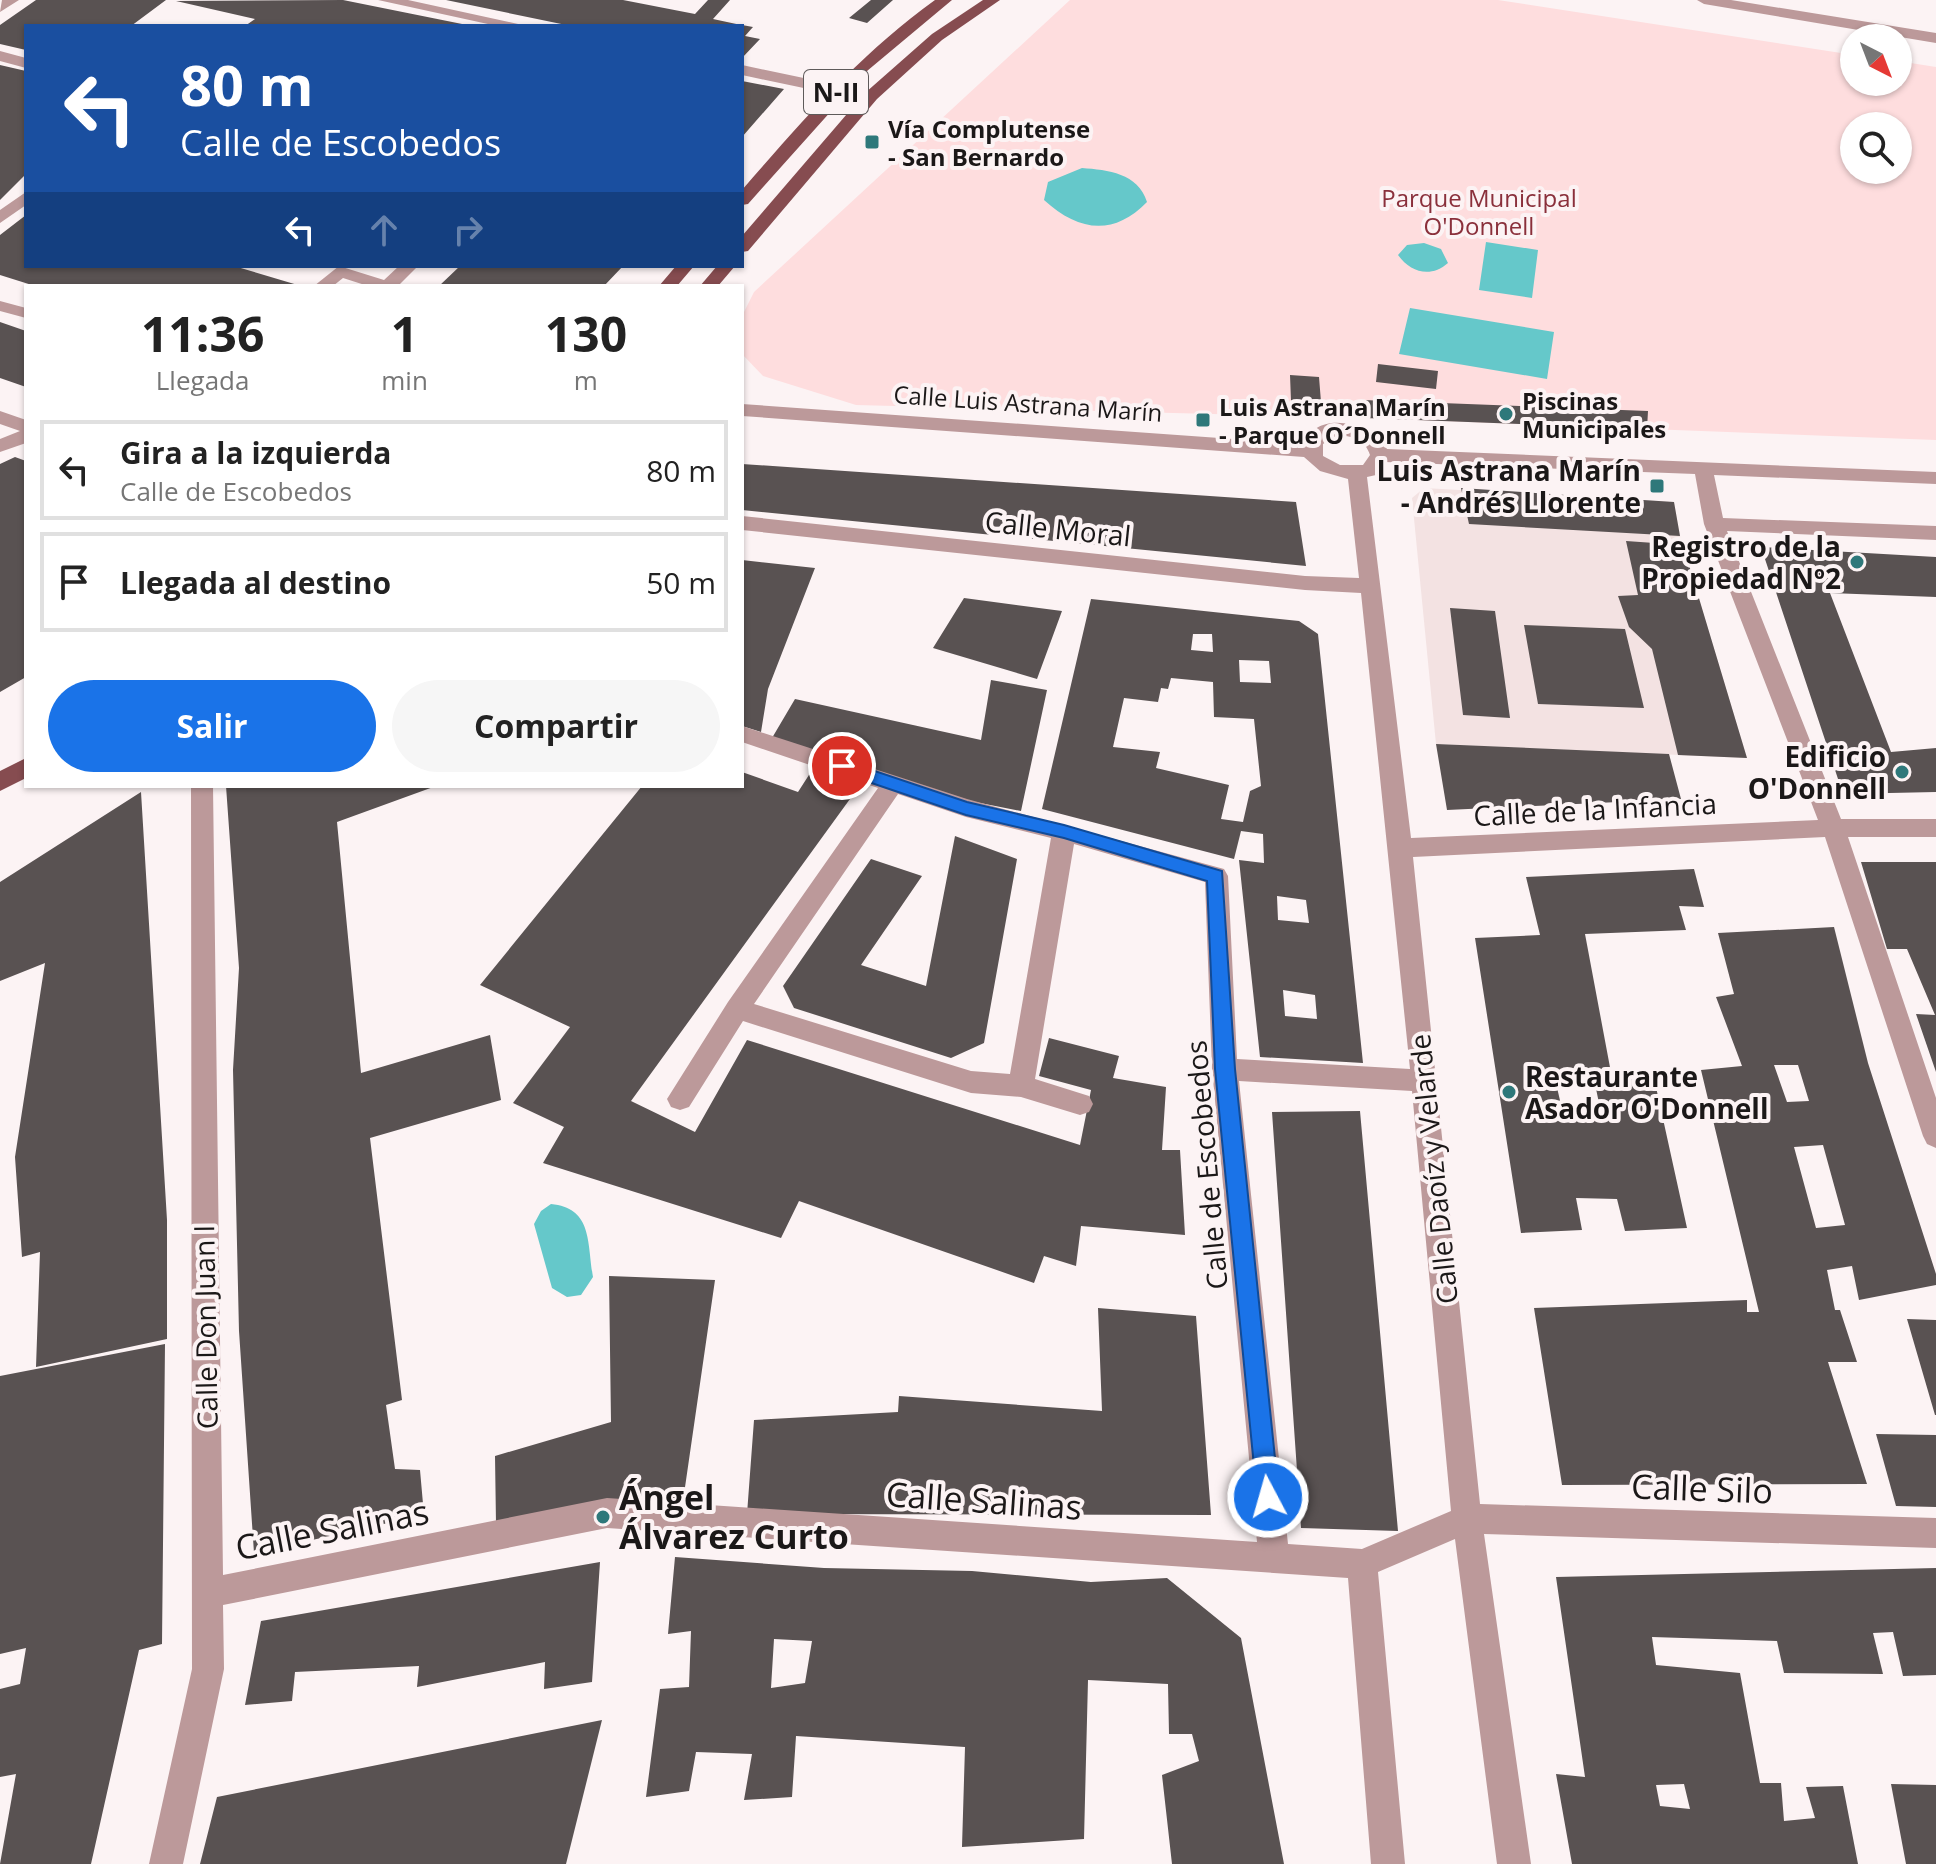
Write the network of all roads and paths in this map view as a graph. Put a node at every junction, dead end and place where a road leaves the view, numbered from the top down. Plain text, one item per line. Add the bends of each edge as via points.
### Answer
1 (12, 0) edge
2 (385, 0) edge
3 (945, 0) edge
4 (993, 0) edge
5 (1704, 0) edge
6 (0, 8) edge
7 (510, 24) edge
8 (1936, 38) edge
9 (0, 56) edge
10 (24, 62) edge
11 (744, 70) edge
12 (837, 90) junction
13 (744, 198) edge
14 (24, 199) edge
15 (0, 218) edge
16 (744, 245) edge
17 (332, 268) edge
18 (407, 268) edge
19 (683, 268) edge
20 (724, 268) edge
21 (380, 284) edge
22 (388, 284) edge
23 (670, 284) edge
24 (711, 284) edge
25 (0, 306) edge
26 (24, 312) edge
27 (745, 406) edge
28 (0, 417) edge
29 (24, 426) edge
30 (24, 437) edge
31 (0, 446) edge
32 (1311, 451) junction
33 (1380, 455) junction
34 (1703, 468) junction
35 (1357, 473) junction
36 (1936, 478) edge
37 (744, 523) edge
38 (1714, 524) junction
39 (1936, 533) edge
40 (1369, 586) junction
41 (744, 735) edge
42 (24, 768) edge
43 (0, 782) edge
44 (894, 783) junction
45 (202, 788) edge
46 (1833, 828) junction
47 (1936, 828) edge
48 (1064, 832) junction
49 (1401, 848) junction
50 (737, 1009) junction
51 (1225, 1069) junction
52 (1425, 1081) junction
53 (1021, 1086) junction
54 (680, 1099) dead end
55 (1080, 1104) dead end
56 (1936, 1136) edge
57 (1467, 1519) junction
58 (1936, 1533) edge
59 (1274, 1559) junction
60 (1362, 1564) junction
61 (207, 1593) junction
62 (166, 1864) edge
63 (1388, 1864) edge
64 (1514, 1864) edge

1 - 6 street
2 - 7 street
3 - 12 main road, N-II via 905,26
4 - 16 main road, N-II via 937,37 871,96
5 - 8 street
9 - 10 street
11 - 12 street
12 - 13 main road, N-II
14 - 15 street
17 - 21 street
18 - 22 street
19 - 23 main road
20 - 24 main road
25 - 26 street
27 - 32 street, Calle Luis Astrana Marín
28 - 29 street
30 - 31 street
32 - 33 street via 1320,434 1345,429 1370,438
32 - 35 street via 1332,471
33 - 34 street
33 - 35 street via 1369,470
34 - 36 street
34 - 38 street
35 - 40 street, Calle Daoíz y Velarde
37 - 40 street, Calle Moral
38 - 39 street
38 - 46 street
40 - 49 street, Calle Daoíz y Velarde
41 - 44 street, Calle de Escobedos
42 - 43 main road
44 - 48 street, Calle de Escobedos via 966,808
44 - 50 street
45 - 61 street, Calle Don Juan I
46 - 47 street, Calle de la Infancia
46 - 49 street, Calle de la Infancia
46 - 56 street
48 - 51 street, Calle de Escobedos via 1216,876
48 - 53 street
49 - 52 street, Calle Daoíz y Velarde
50 - 53 street via 971,1082
50 - 54 street
51 - 52 street
51 - 59 street, Calle de Escobedos
52 - 57 street, Calle Daoíz y Velarde
53 - 55 street
57 - 58 street, Calle Silo
57 - 60 street, Calle Salinas
57 - 64 street, Calle Daoíz y Velarde
59 - 60 street, Calle Salinas
59 - 61 street, Calle Salinas via 607,1513
60 - 63 street
61 - 62 street, Calle Don Juan I via 208,1669

